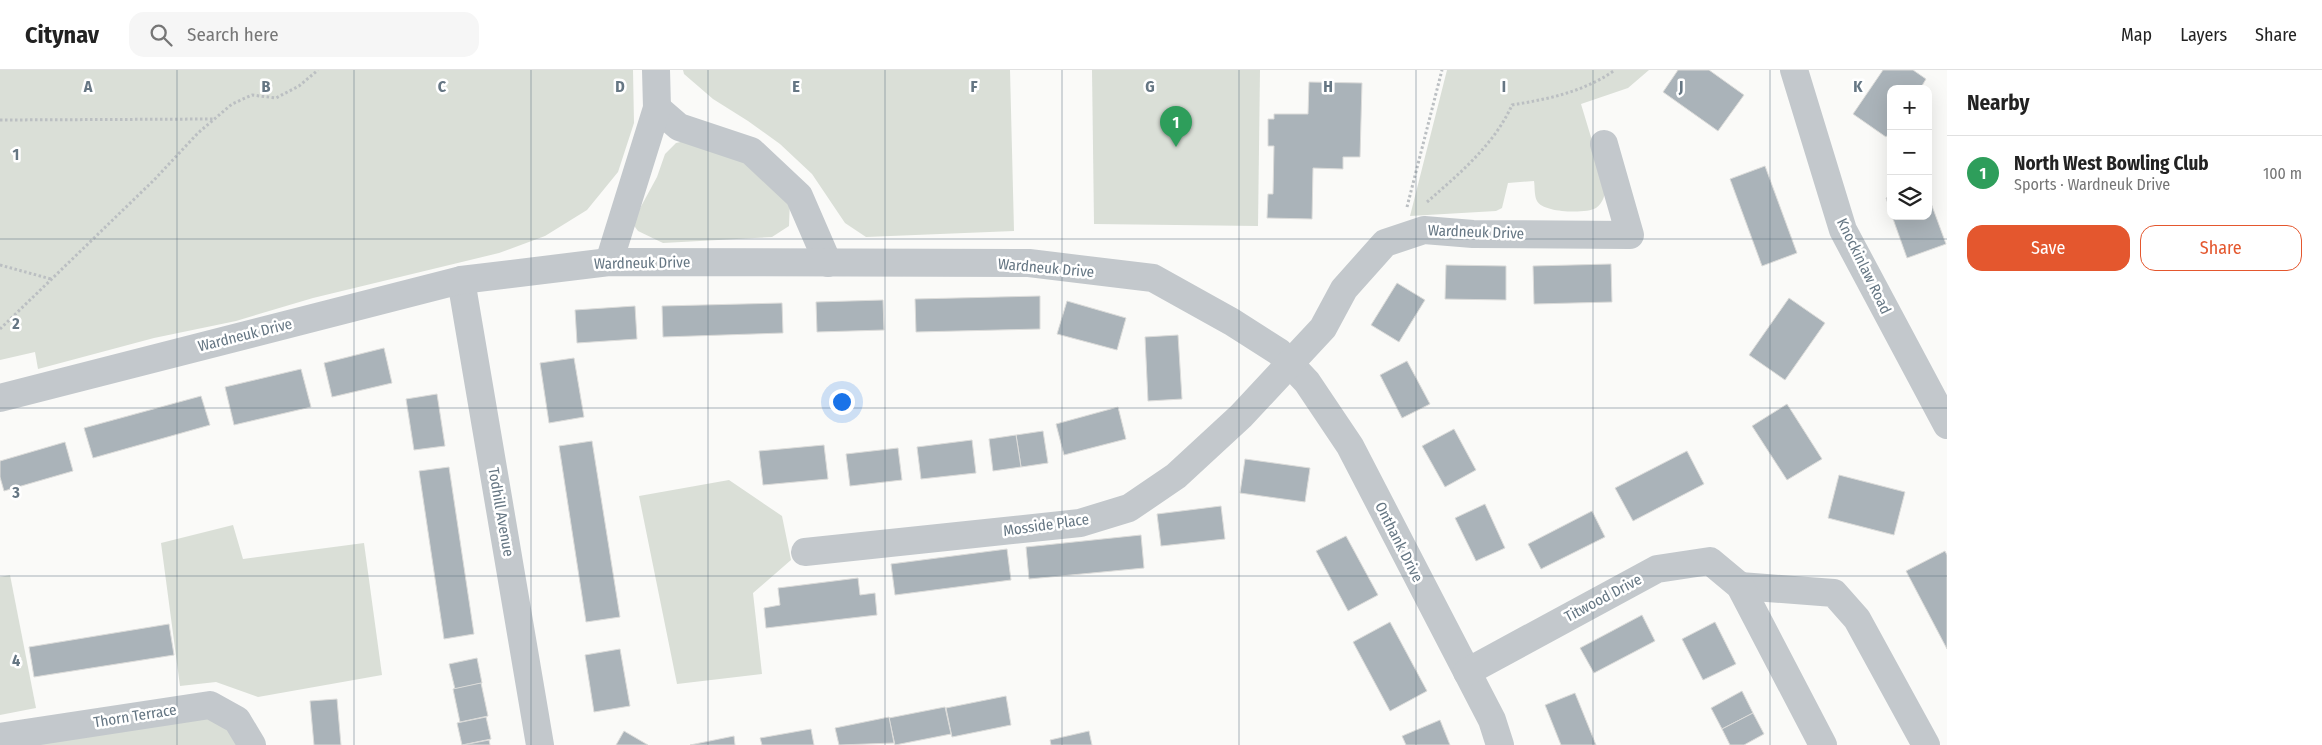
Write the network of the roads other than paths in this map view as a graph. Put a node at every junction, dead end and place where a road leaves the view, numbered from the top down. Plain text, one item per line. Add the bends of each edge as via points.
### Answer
1 (656, 70) edge
2 (1794, 70) edge
3 (657, 108) junction
4 (1604, 144) dead end
5 (609, 262) junction
6 (828, 263) junction
7 (461, 280) junction
8 (1284, 357) junction
9 (0, 398) edge
10 (1947, 425) edge
11 (805, 552) dead end
12 (1740, 586) junction
13 (1467, 672) junction
14 (0, 737) edge
15 (252, 745) edge
16 (540, 745) edge
17 (1500, 745) edge
18 (1823, 745) edge
19 (1926, 745) edge

1 - 3 street
2 - 10 street, Knockinlaw Road via 1843,230
3 - 5 street
3 - 6 street via 679,127 751,151 799,196
4 - 8 street, Wardneuk Drive via 1630,235 1473,234 1424,230 1409,235 1385,244 1344,289 1324,328
5 - 6 street, Wardneuk Drive
5 - 7 street, Wardneuk Drive
6 - 8 street, Wardneuk Drive via 1029,263 1153,278 1232,322
7 - 9 street, Wardneuk Drive
7 - 16 street, Todhill Avenue
8 - 11 street, Mosside Place via 1241,416 1176,476 1129,508 1080,523
8 - 13 street, Onthank Drive via 1307,382 1350,446
12 - 13 street, Titwood Drive via 1710,561 1658,569
12 - 18 street, Titwood Drive
12 - 19 street via 1834,593 1857,619
13 - 17 street, Onthank Drive via 1492,720
14 - 15 street, Thorn Terrace via 210,705 237,720

